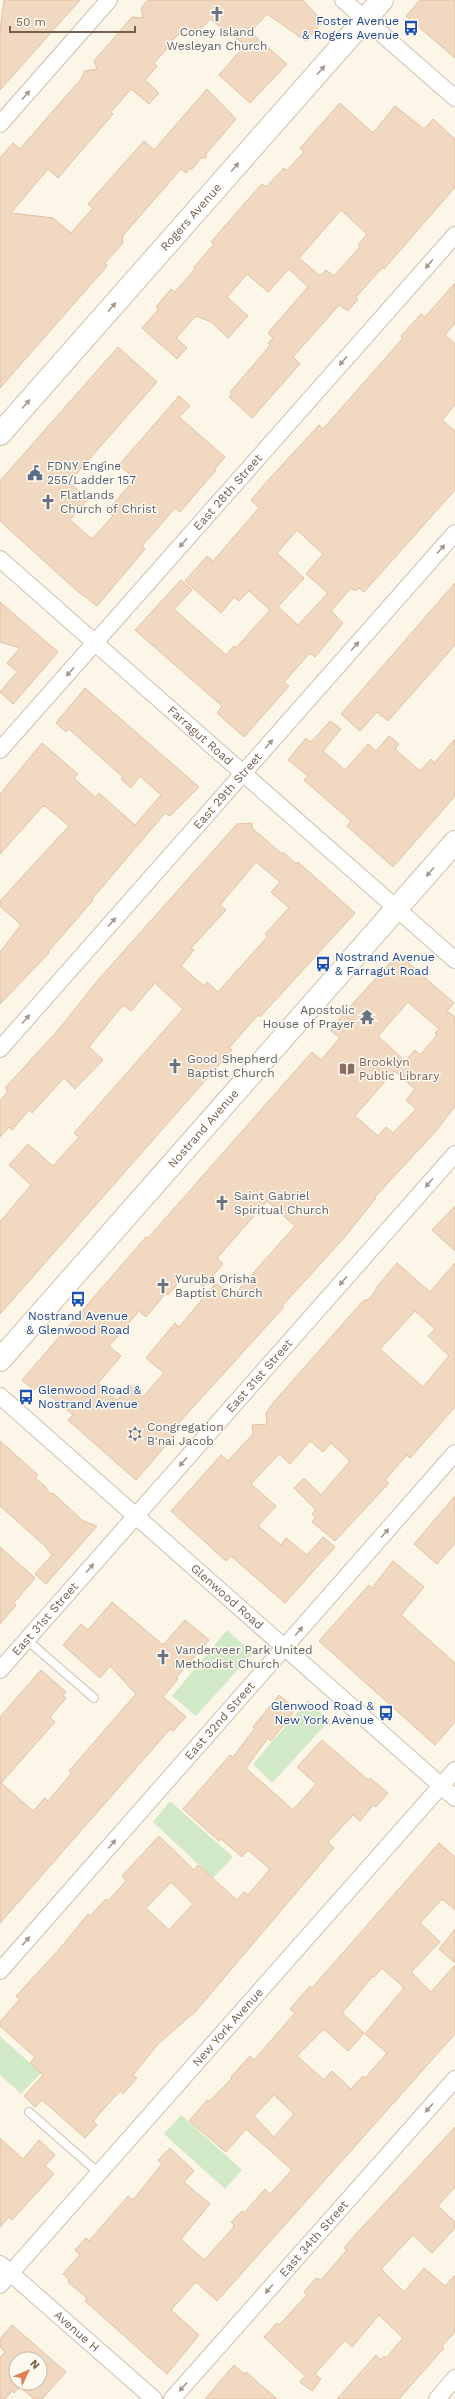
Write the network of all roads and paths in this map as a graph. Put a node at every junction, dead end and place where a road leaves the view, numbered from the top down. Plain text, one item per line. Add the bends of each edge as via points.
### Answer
1 (109, 0) edge
2 (343, 0) edge
3 (382, 0) edge
4 (365, 20) junction
5 (455, 98) edge
6 (0, 124) edge
7 (455, 235) edge
8 (0, 434) edge
9 (455, 533) edge
10 (0, 560) edge
11 (95, 642) junction
12 (0, 750) edge
13 (243, 773) junction
14 (455, 842) edge
15 (397, 909) junction
16 (455, 960) edge
17 (0, 1049) edge
18 (455, 1154) edge
19 (0, 1360) edge
20 (0, 1396) edge
21 (455, 1454) edge
22 (136, 1516) junction
23 (27, 1640) junction
24 (285, 1647) junction
25 (0, 1670) edge
26 (94, 1698) dead end
27 (455, 1770) edge
28 (441, 1785) junction
29 (455, 1798) edge
30 (0, 1971) edge
31 (455, 2079) edge
32 (29, 2112) dead end
33 (100, 2174) junction
34 (5, 2269) edge
35 (0, 2285) edge
36 (455, 2378) edge
37 (154, 2399) edge
38 (172, 2399) edge
39 (437, 2399) edge

6 -> 1 street
2 - 4 street
3 - 4 main road, Rogers Avenue
4 - 5 street
8 -> 4 main road, Rogers Avenue
7 -> 11 street, East 28th Street
13 -> 9 street, East 29th Street
10 - 11 street, Farragut Road
11 -> 12 street, East 28th Street
11 - 13 street, Farragut Road
13 - 15 street, Farragut Road
17 -> 13 street, East 29th Street
14 -> 15 main road, Nostrand Avenue
15 - 16 street, Farragut Road
15 - 19 main road, Nostrand Avenue
18 -> 22 street, East 31st Street
20 - 22 street, Glenwood Road
24 -> 21 street, East 32nd Street
23 -> 22 street, East 31st Street
22 - 24 street, Glenwood Road
23 - 25 street, East 31st Street
23 - 26 lane
24 - 28 street, Glenwood Road
30 -> 24 street, East 32nd Street
27 - 28 street, New York Avenue
28 - 29 street, Glenwood Road
28 - 33 street, New York Avenue
31 -> 38 street, East 34th Street
32 - 33 lane
33 - 34 street, New York Avenue
34 - 35 street, New York Avenue
34 - 37 street, Avenue H
36 - 39 street

